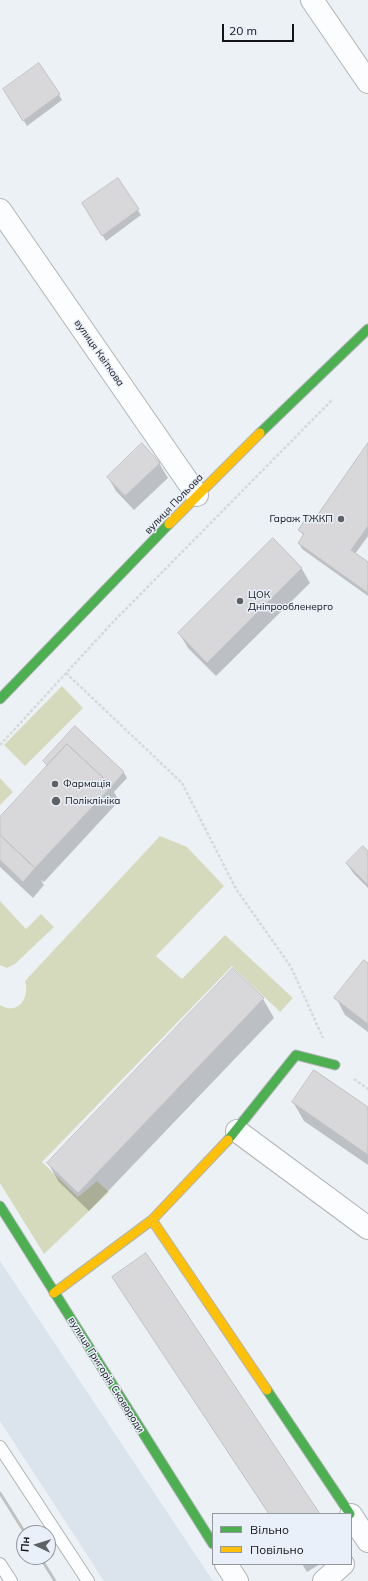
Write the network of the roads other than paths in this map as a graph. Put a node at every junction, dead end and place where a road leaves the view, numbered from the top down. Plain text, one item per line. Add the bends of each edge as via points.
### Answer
1 (312, 0) edge
2 (368, 82) edge
3 (0, 210) edge
4 (368, 329) edge
5 (197, 495) junction
6 (0, 699) edge
7 (334, 1065) road end
8 (237, 1131) junction
9 (0, 1206) edge
10 (152, 1220) junction
11 (368, 1228) edge
12 (54, 1293) junction
13 (0, 1447) edge
14 (350, 1513) edge
15 (352, 1517) edge
16 (212, 1542) edge
17 (368, 1542) edge
18 (352, 1556) edge
19 (0, 1564) edge
20 (227, 1565) edge
21 (342, 1565) edge
22 (11, 1581) edge
23 (88, 1581) edge
24 (237, 1581) edge
25 (324, 1581) edge

1 - 2 street
3 - 5 street, вулиця Квіткова
4 - 5 street, вулиця Польова
5 - 6 street, вулиця Польова
7 - 8 street via 296,1055
8 - 10 street
8 - 11 street
9 - 12 street, вулиця Григорія Сковороди
10 - 12 street
10 - 14 street
12 - 16 street, вулиця Григорія Сковороди
13 - 23 lane
15 - 17 street
17 - 18 street
19 - 22 lane
20 - 24 street
21 - 25 street

